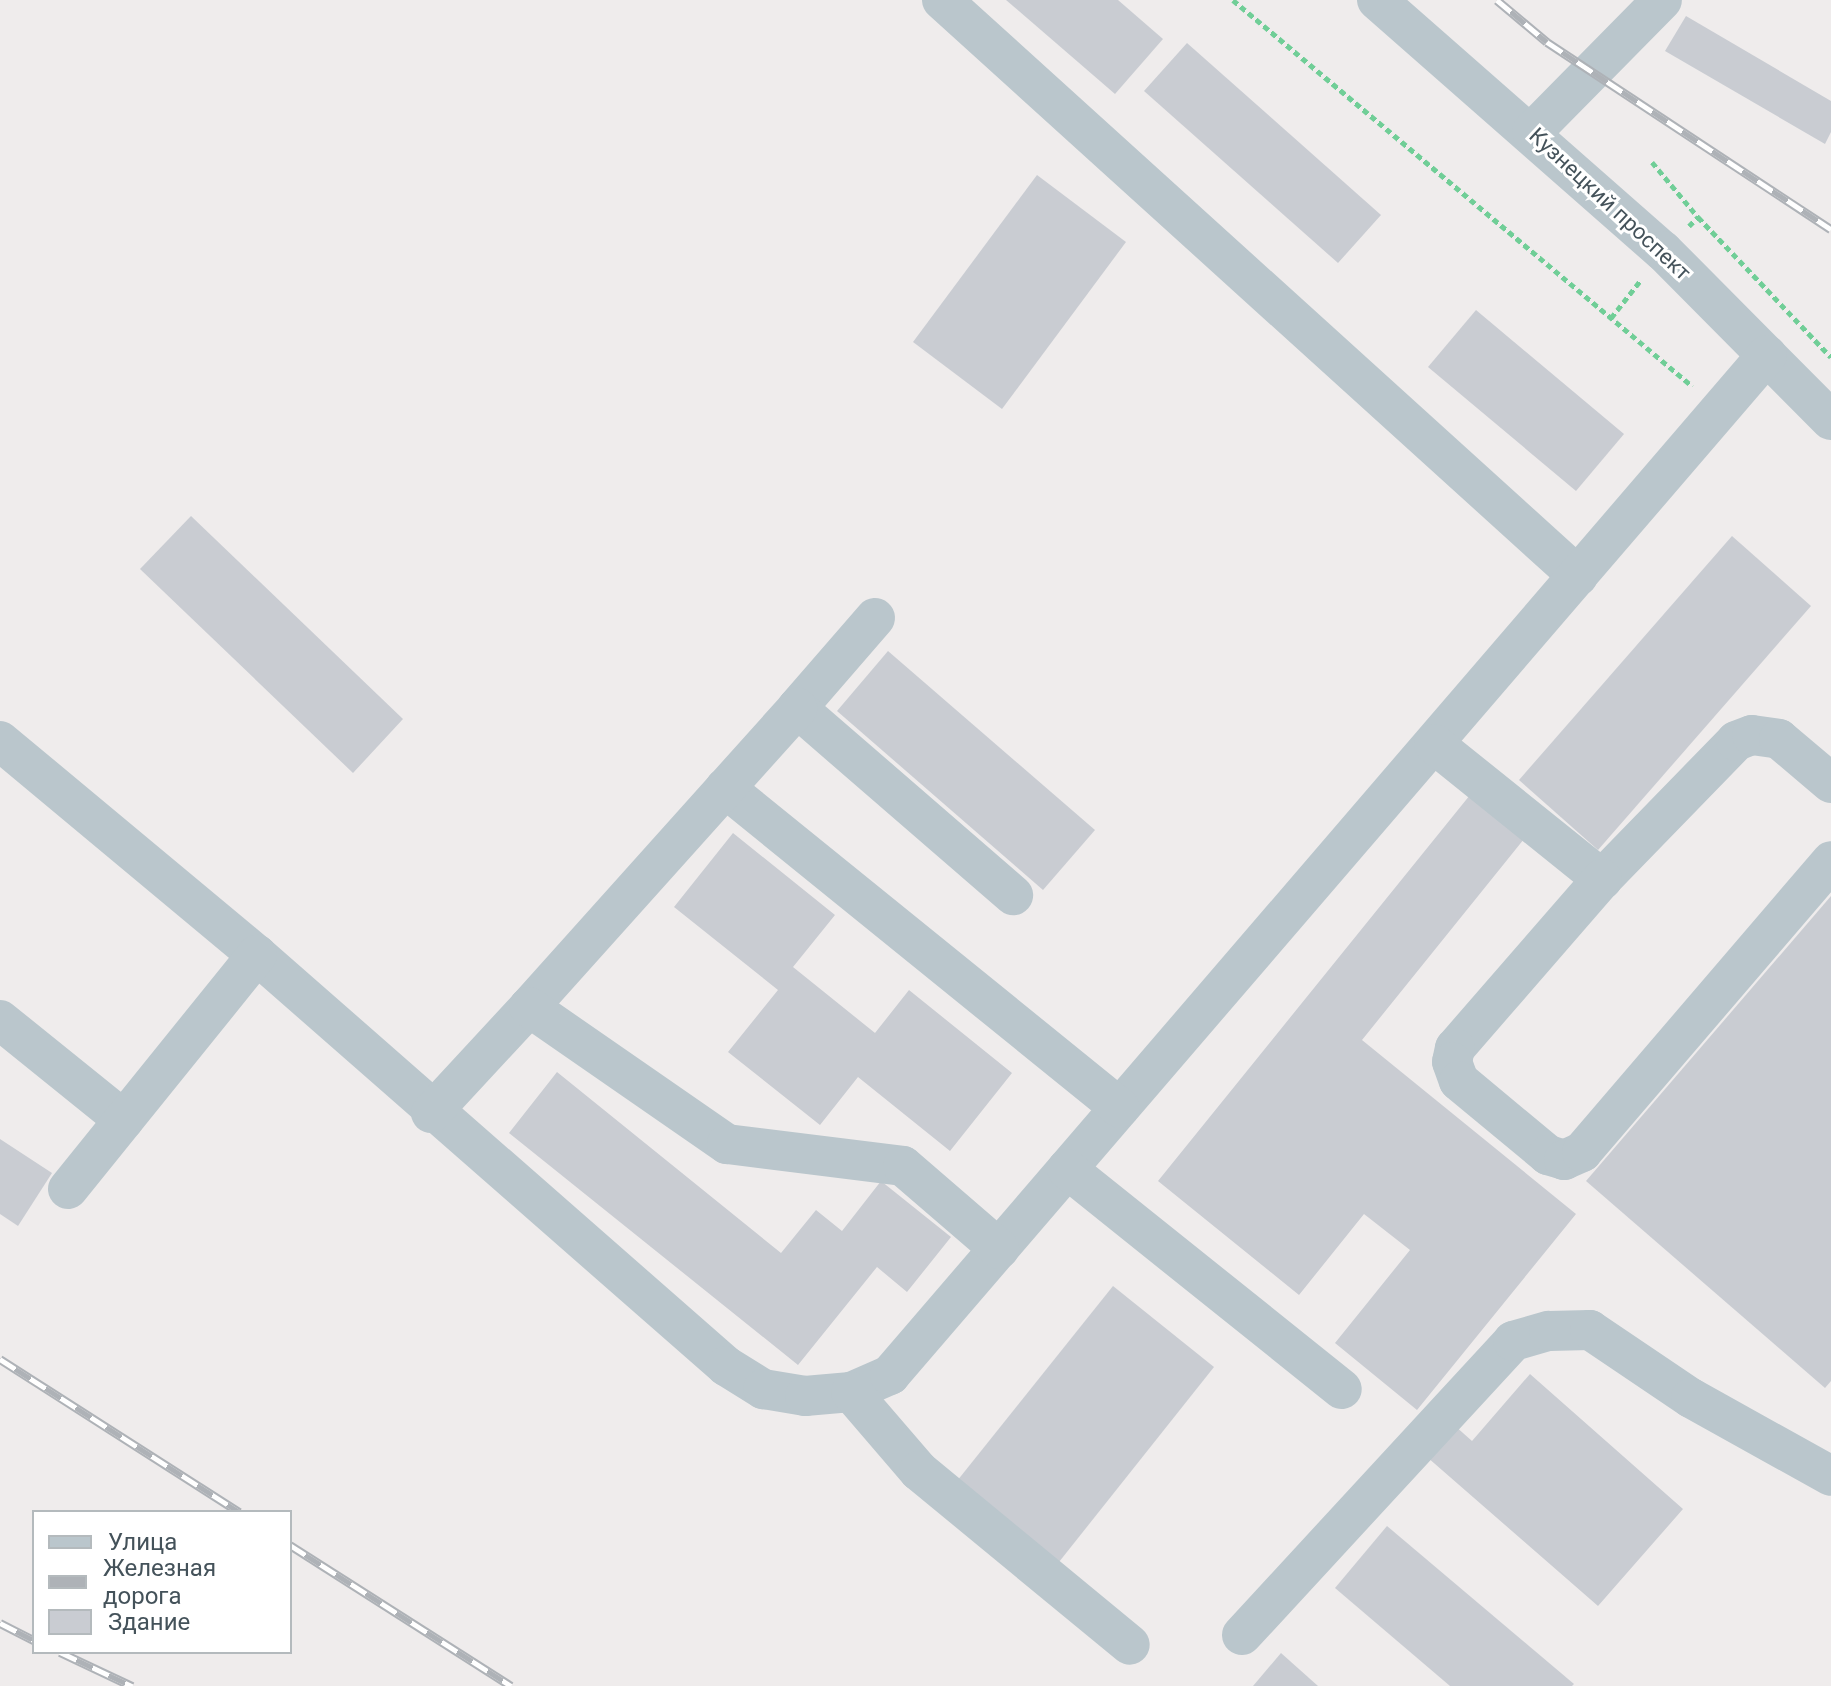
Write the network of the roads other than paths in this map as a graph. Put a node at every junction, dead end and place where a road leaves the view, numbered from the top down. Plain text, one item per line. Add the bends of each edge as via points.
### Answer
1 (942, 0) edge
2 (1377, 0) edge
3 (1662, 0) edge
4 (1532, 132) junction
5 (1767, 355) junction
6 (1831, 420) edge
7 (1578, 576) junction
8 (875, 618) dead end
9 (797, 708) junction
10 (0, 741) edge
11 (1434, 744) junction
12 (1831, 783) edge
13 (725, 788) junction
14 (1831, 861) edge
15 (1602, 879) junction
16 (1013, 895) dead end
17 (257, 955) junction
18 (529, 1007) junction
19 (0, 1020) edge
20 (1120, 1108) junction
21 (431, 1113) junction
22 (124, 1120) junction
23 (1067, 1169) junction
24 (68, 1189) dead end
25 (999, 1249) junction
26 (1342, 1389) dead end
27 (851, 1392) junction
28 (1831, 1476) edge
29 (1242, 1635) dead end
30 (1130, 1645) dead end

1 - 7 street
2 - 4 street, Кузнецкий проспект
3 - 4 street
4 - 5 street, Кузнецкий проспект
5 - 6 street, Кузнецкий проспект
5 - 7 street
7 - 11 street
8 - 9 street
9 - 13 street
9 - 16 street
10 - 17 street
11 - 15 street
11 - 20 street
12 - 15 street via 1779,739 1752,735 1736,741
13 - 18 street
13 - 20 street
14 - 15 street via 1582,1152 1564,1160 1548,1155 1459,1081 1452,1062 1455,1048
17 - 21 street
17 - 22 street
18 - 21 street
18 - 25 street via 727,1144 903,1166
19 - 22 street
20 - 23 street
21 - 27 street via 726,1366 763,1389 805,1396
22 - 24 street
23 - 25 street
23 - 26 street
25 - 27 street via 890,1375
27 - 30 street via 919,1471
28 - 29 street via 1691,1398 1590,1330 1549,1331 1513,1341

